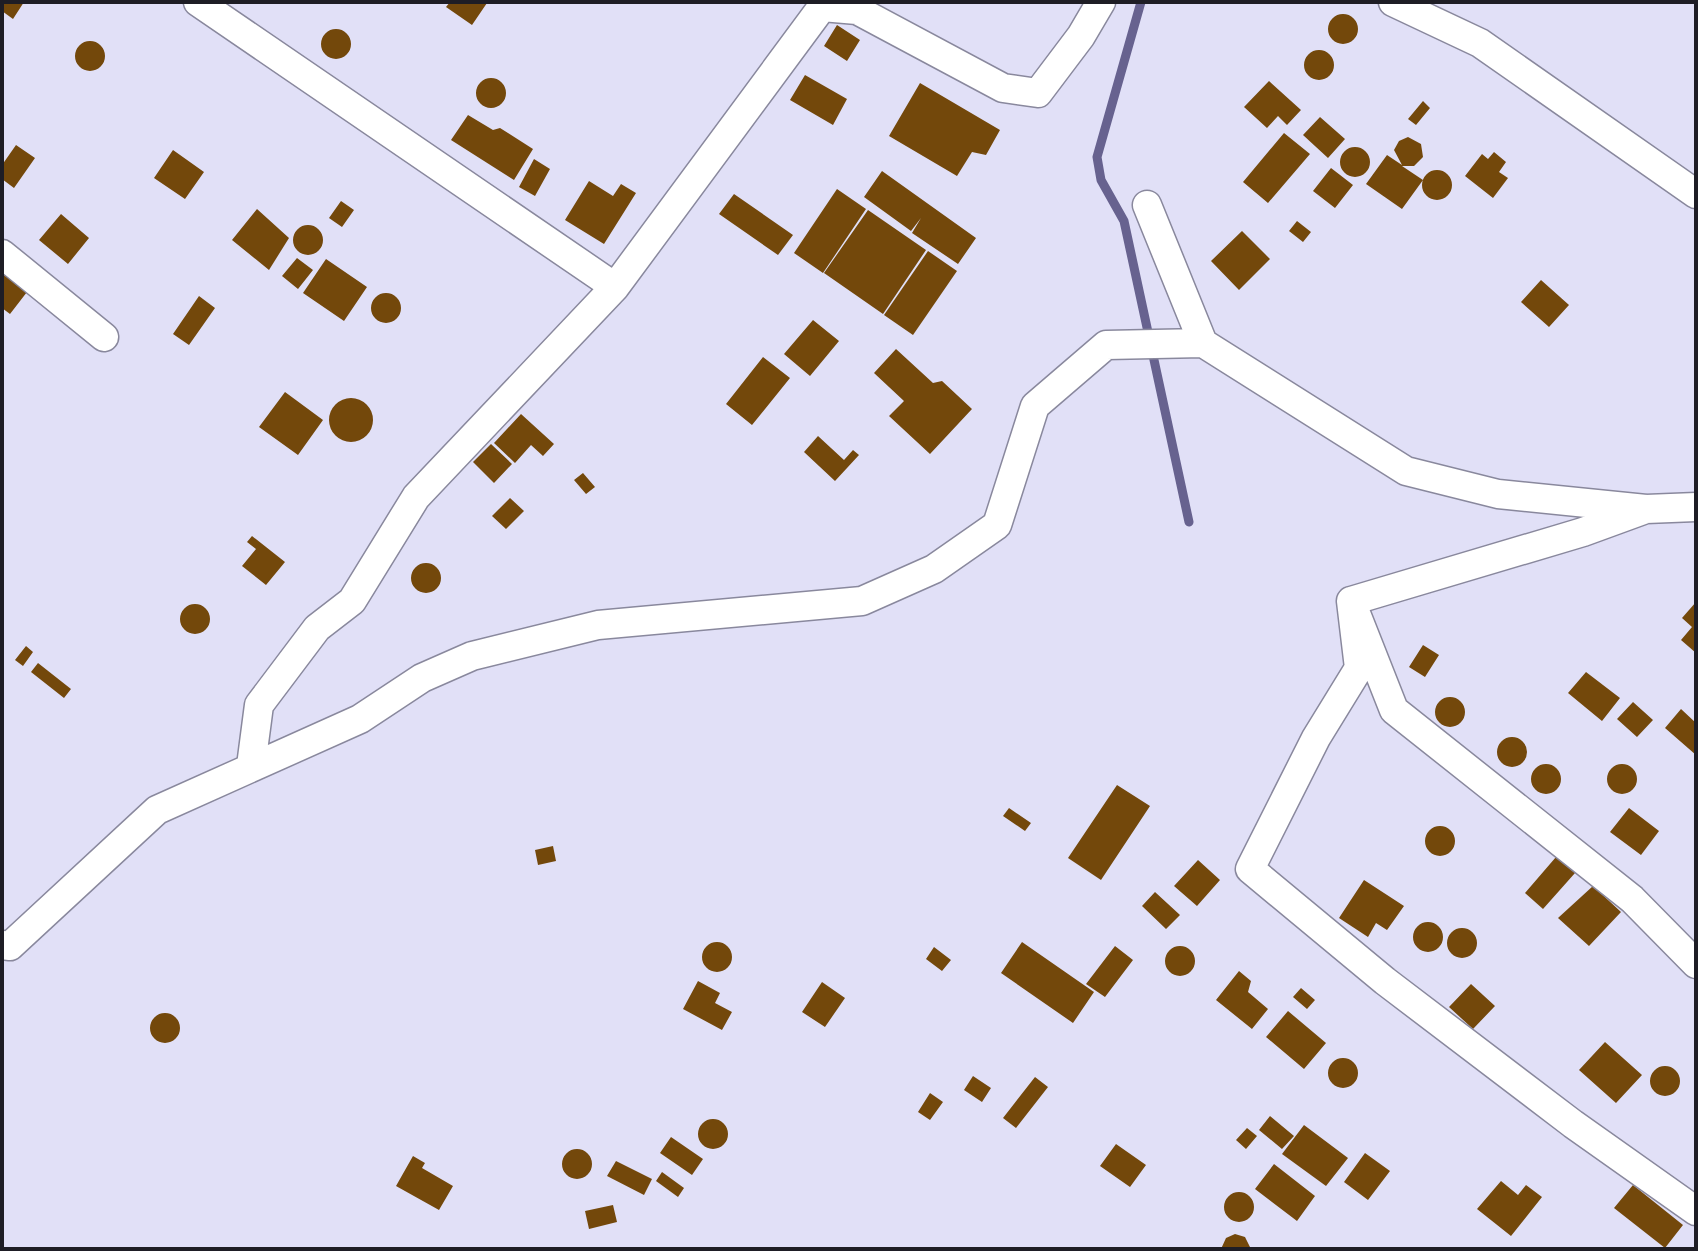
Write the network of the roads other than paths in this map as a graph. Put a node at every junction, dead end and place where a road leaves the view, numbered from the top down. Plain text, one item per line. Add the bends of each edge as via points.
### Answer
1 (198, 2) edge
2 (1101, 2) edge
3 (1393, 2) edge
4 (818, 4) edge
5 (1696, 194) edge
6 (1147, 205) dead end
7 (2, 254) edge
8 (615, 287) junction
9 (104, 337) dead end
10 (1203, 343) junction
11 (1696, 507) edge
12 (1646, 509) junction
13 (1351, 601) junction
14 (251, 766) junction
15 (2, 945) edge
16 (1696, 964) edge
17 (1696, 1211) edge

1 - 8 street
2 - 4 street via 1038,93 1003,88 857,10
3 - 5 street via 1480,43
4 - 8 street
6 - 10 street
7 - 9 street
8 - 14 street via 416,497 352,601 317,628 259,705
10 - 12 street via 1406,471 1498,494
10 - 14 street via 1106,345 1035,406 997,525 934,569 862,601 598,625 472,656 422,678 360,719
11 - 12 street
12 - 13 street
13 - 16 street via 1394,710 1632,899
13 - 17 street via 1359,668 1316,738 1250,869 1385,981
14 - 15 street via 157,810 10,946

